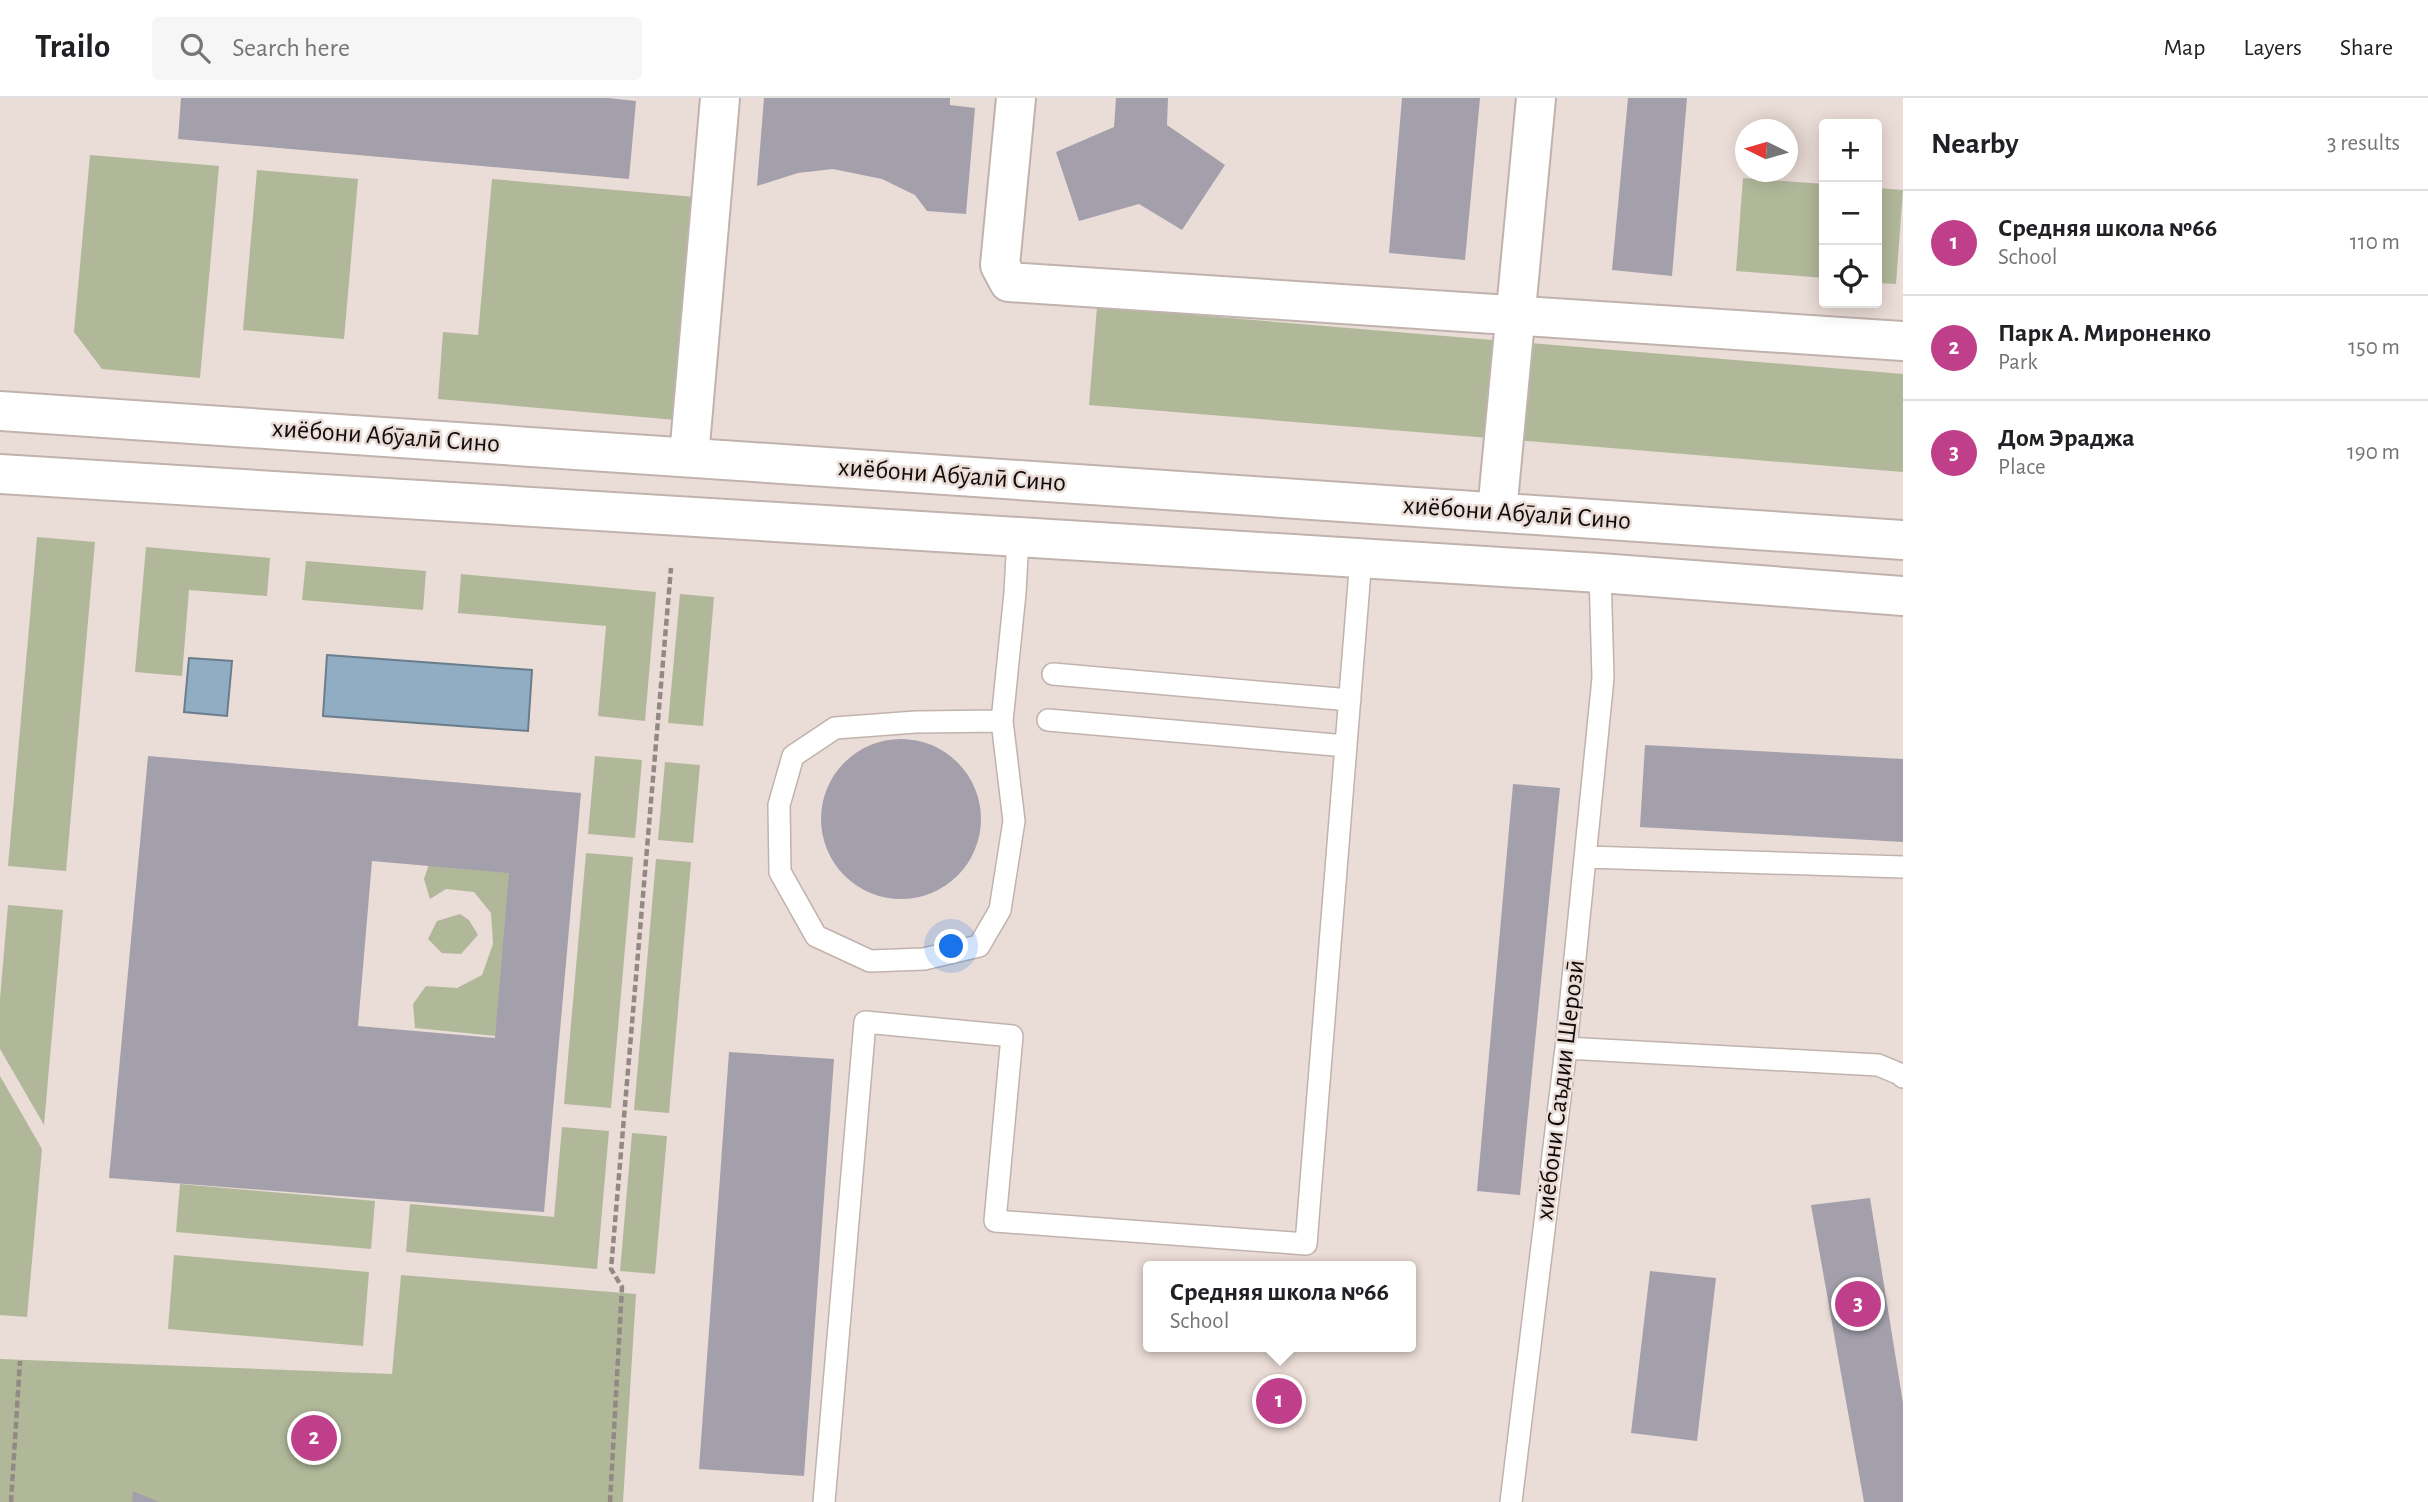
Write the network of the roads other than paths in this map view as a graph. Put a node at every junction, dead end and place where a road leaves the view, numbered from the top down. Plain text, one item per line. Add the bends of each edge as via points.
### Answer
1 (720, 98) edge
2 (1016, 98) edge
3 (1536, 98) edge
4 (1516, 316) junction
5 (1903, 341) edge
6 (0, 411) edge
7 (689, 457) junction
8 (0, 474) edge
9 (1497, 512) junction
10 (1017, 537) junction
11 (1903, 540) edge
12 (1361, 558) junction
13 (1600, 573) junction
14 (1903, 596) edge
15 (1053, 674) dead end
16 (1350, 700) junction
17 (1048, 720) dead end
18 (1002, 721) junction
19 (1346, 746) junction
20 (1586, 857) junction
21 (1903, 867) edge
22 (1566, 1048) junction
23 (1903, 1077) edge
24 (824, 1502) edge
25 (1511, 1502) edge

1 - 7 main road
2 - 4 main road via 1000,265 1009,282
3 - 4 main road
4 - 5 main road
4 - 9 main road
6 - 7 main road, хиёбони Абӯалӣ Сино
7 - 9 main road, хиёбони Абӯалӣ Сино
8 - 10 main road, хиёбони Абӯалӣ Сино
9 - 11 main road, хиёбони Абӯалӣ Сино
10 - 12 main road, хиёбони Абӯалӣ Сино
10 - 18 lane
12 - 13 main road, хиёбони Абӯалӣ Сино
12 - 16 lane
13 - 14 main road, хиёбони Абӯалӣ Сино
13 - 20 lane, хиёбони Саъдии Шерозӣ via 1603,678
15 - 16 lane
16 - 19 lane
17 - 19 lane
18 - 18 lane via 835,728 793,755 779,805 780,872 816,936 870,961 924,960 979,946 1000,910 1014,821
19 - 24 lane via 1306,1244 995,1221 1013,1036 864,1022
20 - 21 lane
20 - 22 lane, хиёбони Саъдии Шерозӣ
22 - 23 lane via 1878,1065
22 - 25 lane, хиёбони Саъдии Шерозӣ

